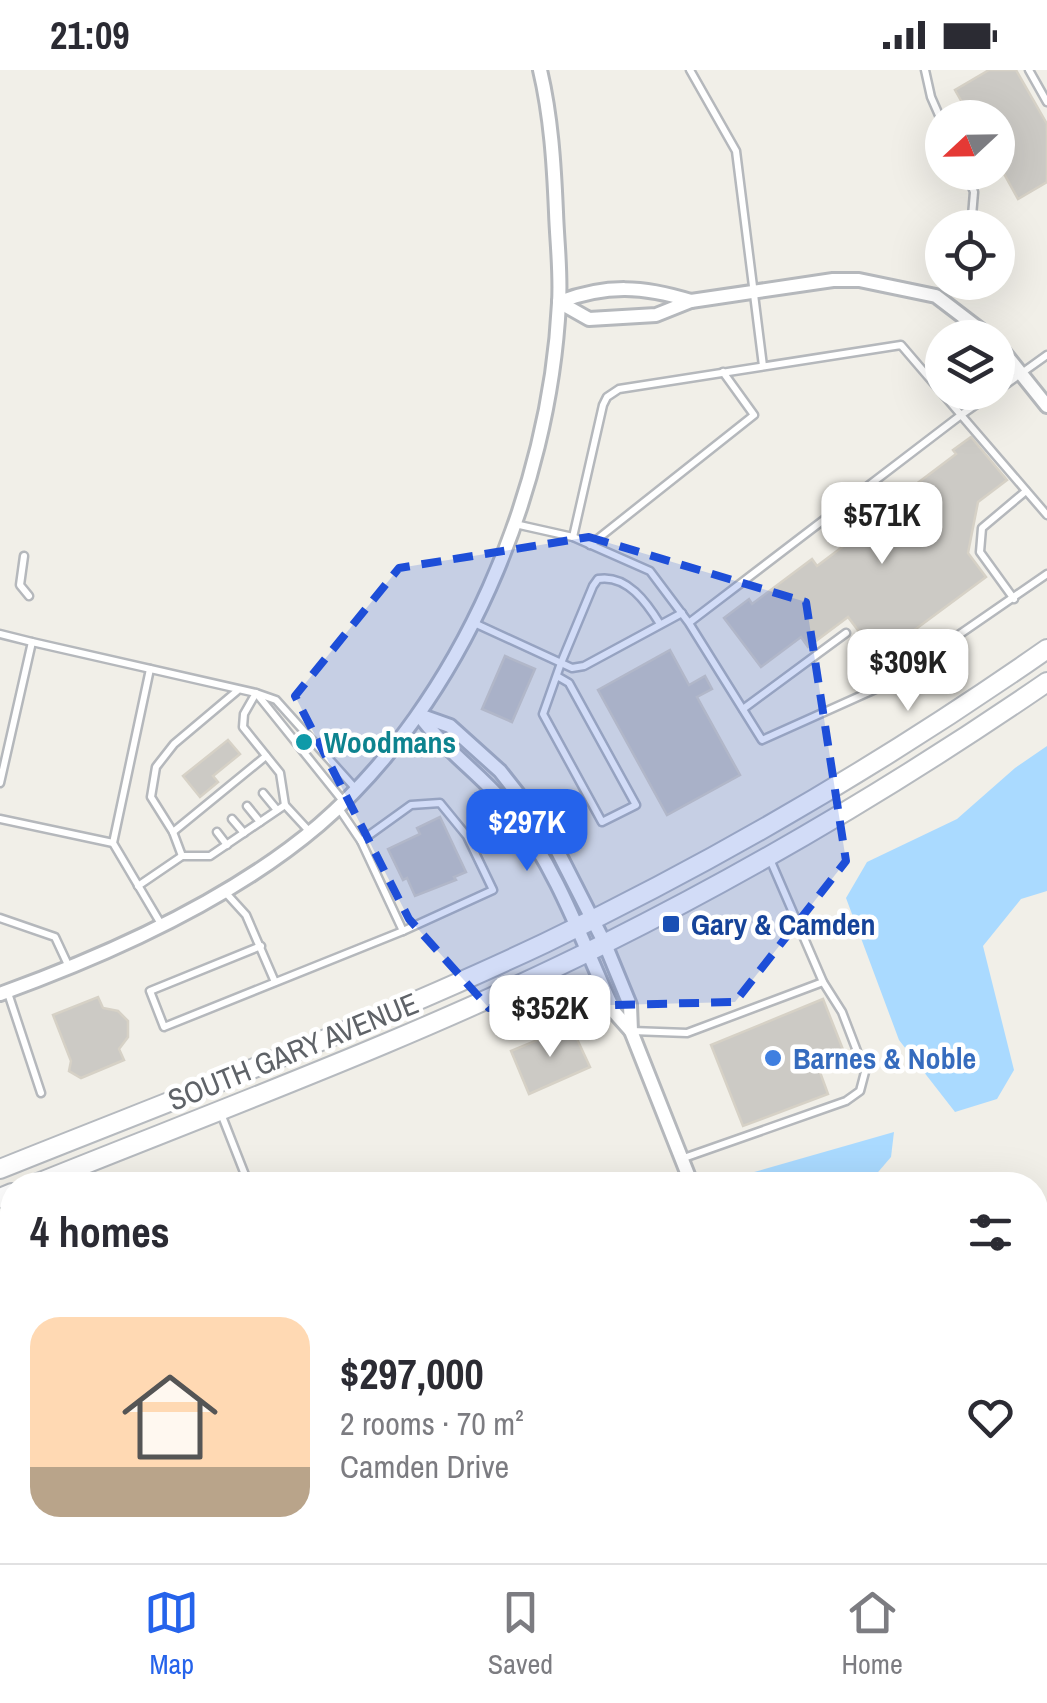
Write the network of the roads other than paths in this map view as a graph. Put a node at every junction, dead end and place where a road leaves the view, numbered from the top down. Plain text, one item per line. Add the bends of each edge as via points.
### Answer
1 (540, 70) edge
2 (690, 70) edge
3 (924, 70) edge
4 (1029, 70) edge
5 (932, 100) edge
6 (1047, 102) edge
7 (925, 287) edge
8 (754, 292) junction
9 (951, 300) edge
10 (559, 302) junction
11 (691, 302) junction
12 (972, 320) edge
13 (1047, 355) edge
14 (763, 366) junction
15 (1015, 366) edge
16 (723, 372) junction
17 (1021, 374) junction
18 (1015, 378) edge
19 (1047, 406) edge
20 (969, 410) edge
21 (962, 415) junction
22 (1026, 491) junction
23 (1047, 516) edge
24 (514, 524) junction
25 (573, 537) junction
26 (590, 545) junction
27 (24, 556) dead end
28 (1047, 574) edge
29 (29, 596) dead end
30 (1014, 598) junction
31 (682, 613) junction
32 (472, 622) junction
33 (689, 623) junction
34 (660, 624) junction
35 (846, 633) dead end
36 (0, 634) edge
37 (32, 642) junction
38 (1047, 649) edge
39 (561, 663) junction
40 (150, 669) junction
41 (556, 676) junction
42 (1047, 682) edge
43 (237, 690) junction
44 (256, 694) junction
45 (742, 709) junction
46 (420, 715) junction
47 (266, 756) junction
48 (0, 783) edge
49 (356, 788) junction
50 (263, 793) dead end
51 (286, 804) junction
52 (340, 804) junction
53 (247, 806) dead end
54 (277, 810) junction
55 (198, 811) junction
56 (204, 818) dead end
57 (0, 819) edge
58 (232, 819) dead end
59 (260, 822) junction
60 (173, 832) junction
61 (216, 832) dead end
62 (310, 832) junction
63 (244, 834) junction
64 (361, 841) junction
65 (113, 843) junction
66 (227, 845) junction
67 (182, 856) junction
68 (768, 856) junction
69 (138, 886) junction
70 (223, 890) junction
71 (0, 918) edge
72 (594, 919) junction
73 (160, 924) junction
74 (576, 928) junction
75 (404, 931) junction
76 (604, 944) junction
77 (261, 946) junction
78 (586, 952) junction
79 (69, 966) junction
80 (275, 982) junction
81 (822, 982) junction
82 (4, 993) edge
83 (631, 1031) junction
84 (41, 1092) dead end
85 (220, 1110) junction
86 (682, 1159) junction
87 (0, 1170) edge
88 (65, 1172) edge
89 (244, 1172) edge
90 (687, 1172) edge

1 - 10 street via 554,172
2 - 8 lane via 736,151
3 - 5 lane
4 - 6 lane
7 - 8 street via 833,280
8 - 11 street
8 - 14 lane
9 - 12 street
10 - 11 street via 590,291 654,290
10 - 11 street via 589,319 656,315
10 - 24 street via 544,413
13 - 17 lane
14 - 16 lane
14 - 21 lane via 900,346
15 - 17 street
16 - 25 lane via 607,396
16 - 26 lane via 754,416
17 - 18 lane
17 - 19 street
20 - 21 lane
21 - 22 lane
21 - 33 lane
22 - 23 lane
22 - 30 lane via 982,528 980,552
24 - 25 lane
24 - 32 street
25 - 26 lane
26 - 31 lane via 650,571
27 - 29 lane via 20,585
28 - 30 lane
30 - 45 lane via 889,683 762,740
31 - 33 lane
31 - 34 lane
32 - 39 lane
32 - 46 street
33 - 45 lane
34 - 39 lane via 584,666
34 - 39 lane via 640,594 614,580 598,580
35 - 45 lane
36 - 37 lane
37 - 40 lane
37 - 48 lane
38 - 72 main road, SOUTH GARY AVENUE via 830,789
39 - 41 lane
40 - 43 lane
40 - 65 lane
41 - 41 lane via 543,714 602,822 636,804 569,683
42 - 68 main road, SOUTH GARY AVENUE
43 - 44 lane
43 - 60 lane via 156,766 151,797
44 - 47 lane via 242,727
44 - 49 lane via 276,700
44 - 52 lane
46 - 49 street
46 - 72 street via 450,726 500,771 548,832
46 - 74 street via 514,814
47 - 51 lane via 280,773
47 - 55 lane
49 - 52 street
50 - 54 lane
51 - 54 lane
51 - 62 lane
52 - 62 street
52 - 64 lane
53 - 59 lane
54 - 59 lane
55 - 56 lane
55 - 60 lane
57 - 65 lane
58 - 63 lane
59 - 63 lane
60 - 67 lane
61 - 66 lane
62 - 70 street
63 - 66 lane
64 - 75 lane
64 - 75 lane via 412,804 440,803 467,836 494,890
65 - 69 lane
66 - 67 lane via 210,856
67 - 69 lane
68 - 76 main road, SOUTH GARY AVENUE
68 - 81 lane
69 - 73 lane
70 - 73 street
70 - 77 lane via 246,914
71 - 79 lane via 55,937
72 - 74 main road, SOUTH GARY AVENUE
72 - 76 street
73 - 79 street
74 - 78 street
74 - 87 main road, SOUTH GARY AVENUE via 387,1014
75 - 80 lane
76 - 78 main road, SOUTH GARY AVENUE
76 - 83 street via 630,1004
77 - 80 lane
77 - 80 lane via 150,991 164,1028
78 - 83 street
78 - 85 main road, SOUTH GARY AVENUE
79 - 82 street
81 - 83 lane via 687,1034
81 - 86 lane via 842,1012 865,1072 860,1091
82 - 84 lane
83 - 86 street
85 - 88 main road, SOUTH GARY AVENUE
85 - 89 lane
86 - 90 street

